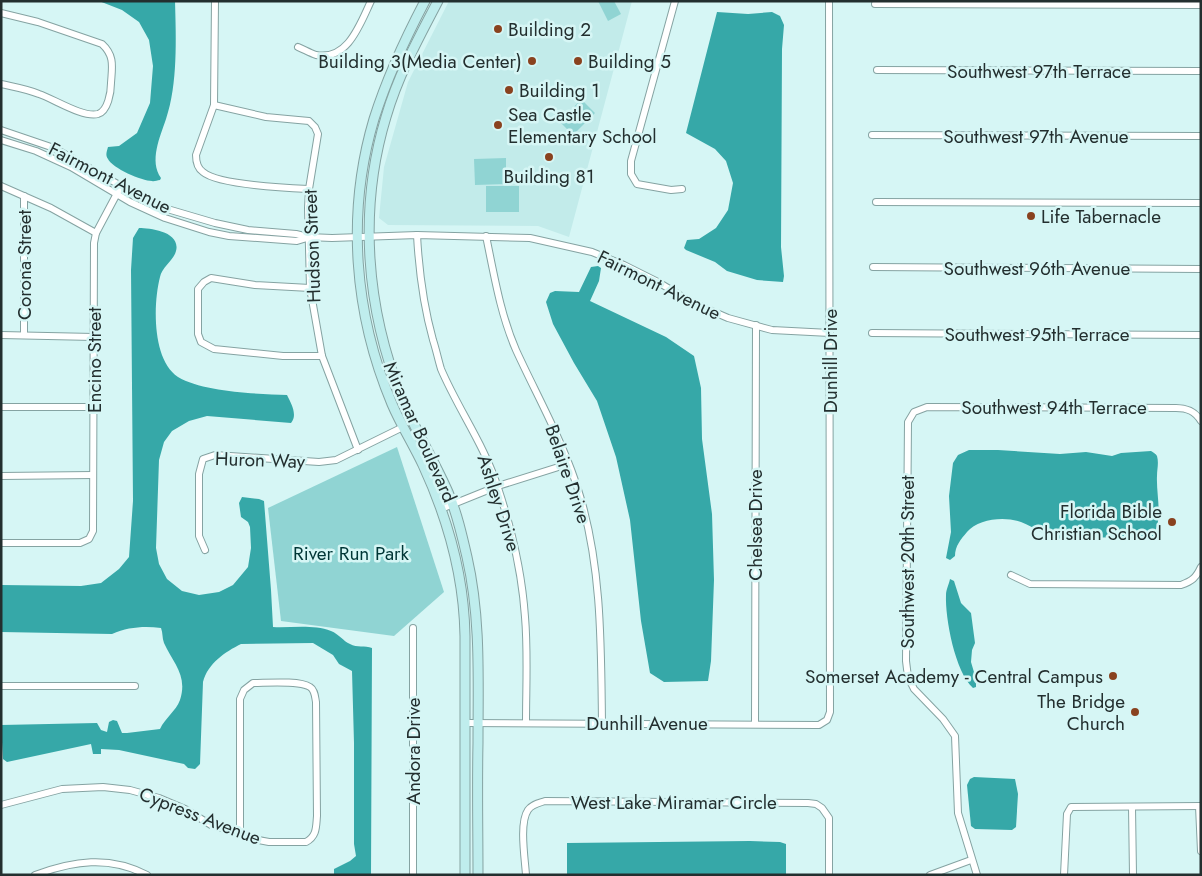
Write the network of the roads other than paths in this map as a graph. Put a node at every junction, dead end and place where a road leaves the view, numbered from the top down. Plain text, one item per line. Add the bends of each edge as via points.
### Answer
1 (215, 1) edge
2 (371, 1) edge
3 (425, 1) edge
4 (438, 1) edge
5 (675, 1) edge
6 (830, 1) edge
7 (875, 4) dead end
8 (1201, 5) edge
9 (1, 13) edge
10 (298, 47) dead end
11 (877, 70) dead end
12 (1201, 71) edge
13 (1, 84) edge
14 (214, 105) junction
15 (1, 130) edge
16 (872, 135) dead end
17 (1201, 136) edge
18 (1, 140) edge
19 (1, 186) edge
20 (121, 186) junction
21 (309, 189) junction
22 (682, 189) dead end
23 (116, 194) junction
24 (24, 196) junction
25 (876, 202) dead end
26 (1201, 203) edge
27 (96, 234) junction
28 (369, 236) junction
29 (417, 236) junction
30 (486, 236) junction
31 (357, 237) junction
32 (308, 238) junction
33 (873, 267) dead end
34 (1201, 269) edge
35 (310, 288) junction
36 (756, 326) junction
37 (830, 333) junction
38 (872, 333) dead end
39 (1, 335) edge
40 (24, 335) junction
41 (1201, 335) edge
42 (94, 337) junction
43 (322, 356) junction
44 (1, 407) edge
45 (94, 407) junction
46 (914, 412) joint
47 (1201, 421) edge
48 (403, 427) junction
49 (358, 450) junction
50 (568, 464) junction
51 (93, 475) junction
52 (1, 476) edge
53 (498, 486) junction
54 (453, 505) junction
55 (441, 510) junction
56 (1, 543) edge
57 (206, 550) dead end
58 (1201, 567) edge
59 (1011, 576) dead end
60 (413, 628) dead end
61 (1, 686) edge
62 (135, 686) dead end
63 (827, 720) joint
64 (602, 722) junction
65 (466, 723) junction
66 (478, 723) junction
67 (526, 723) junction
68 (755, 724) junction
69 (1, 806) edge
70 (1200, 806) edge
71 (1132, 807) junction
72 (240, 833) junction
73 (1201, 851) edge
74 (971, 860) junction
75 (35, 875) edge
76 (147, 875) edge
77 (413, 875) edge
78 (465, 875) edge
79 (478, 875) edge
80 (526, 875) edge
81 (829, 875) edge
82 (930, 875) edge
83 (977, 875) edge
84 (1064, 875) edge
85 (1133, 875) edge

1 - 14 street
2 - 10 street via 349,44 339,52 316,55
3 - 31 street, Miramar Boulevard via 402,47 374,120 358,196
4 - 28 street, Miramar Boulevard via 407,62 386,118 373,174
5 - 22 street via 631,161 631,174 636,184
6 - 37 street, Dunhill Drive
7 - 8 street
9 - 13 street via 102,44 112,58 111,92 103,110 97,114 86,114 39,94
11 - 12 street, Southwest 97th Terrace
14 - 21 street, Hudson Street via 266,117 309,121 318,134
14 - 21 street via 196,155 196,163 203,173 240,183
15 - 20 street, Fairmont Avenue via 54,148
16 - 17 street, Southwest 97th Avenue
18 - 23 street, Fairmont Avenue via 71,167
19 - 24 street
20 - 23 street, Encino Street
20 - 32 street, Fairmont Avenue via 164,208 215,223
21 - 32 street, Hudson Street
23 - 27 street, Encino Street
23 - 32 street, Fairmont Avenue via 149,212 208,232 296,241
24 - 27 street
24 - 40 street, Corona Street
25 - 26 street
27 - 42 street, Encino Street
28 - 29 street, Fairmont Avenue
28 - 31 street, Fairmont Avenue
28 - 54 street, Miramar Boulevard via 372,284 384,347 412,422
29 - 30 street, Fairmont Avenue
29 - 53 street, Ashley Drive via 419,275 441,367
30 - 36 street, Fairmont Avenue via 530,238 592,252 658,282 708,311
30 - 50 street, Belaire Drive via 500,302 516,348
31 - 32 street, Fairmont Avenue
31 - 48 street, Miramar Boulevard via 358,274 373,352
32 - 35 street, Hudson Street
33 - 34 street, Southwest 96th Avenue
35 - 43 street, Hudson Street
35 - 43 street via 255,285 211,278 198,288 198,334 201,342 214,349 283,356
36 - 37 street, Fairmont Avenue
36 - 68 street, Chelsea Drive
37 - 63 street, Dunhill Drive via 830,712
38 - 41 street, Southwest 95th Terrace
39 - 40 street
40 - 42 street
42 - 45 street, Encino Street
43 - 49 street, Hudson Street
44 - 45 street
45 - 51 street, Encino Street
46 - 47 street, Southwest 94th Terrace via 927,407 1186,408
46 - 74 street, Southwest 20th Street via 908,422 908,677 914,689 955,736 958,813
48 - 49 street, Huron Way
48 - 55 street, Miramar Boulevard
49 - 57 street, Huron Way via 336,460 319,462 215,455 203,459 199,474 198,536
50 - 53 street
50 - 64 street, Belaire Drive via 580,496 598,598
51 - 52 street
51 - 56 street, Encino Street via 93,531 89,539 80,543
53 - 54 street
53 - 67 street, Ashley Drive via 520,576 525,618
54 - 55 street
54 - 66 street, Miramar Boulevard via 468,560 478,632
55 - 65 street, Miramar Boulevard via 452,540 465,613
58 - 59 street via 1190,582 1180,584 1030,584
60 - 77 street, Andora Drive
61 - 62 street
63 - 68 street, Dunhill Avenue via 818,725
64 - 67 street, Dunhill Avenue
64 - 68 street, Dunhill Avenue
65 - 66 street, Dunhill Avenue
65 - 78 street, Miramar Boulevard
66 - 67 street, Dunhill Avenue
66 - 79 street, Miramar Boulevard
69 - 72 street, Cypress Avenue via 62,789 103,787 130,790 158,798 212,825
70 - 71 street
70 - 73 street
71 - 84 street via 1071,807 1066,814
71 - 85 street
72 - 72 street, Cypress Avenue via 240,699 253,683 310,687 314,690 316,702 316,832 306,842 269,842
74 - 82 street
74 - 83 street, Southwest 20th Street
75 - 76 street via 85,861 110,862
80 - 81 street, West Lake Miramar Circle via 524,823 527,811 545,801 816,804 830,818

